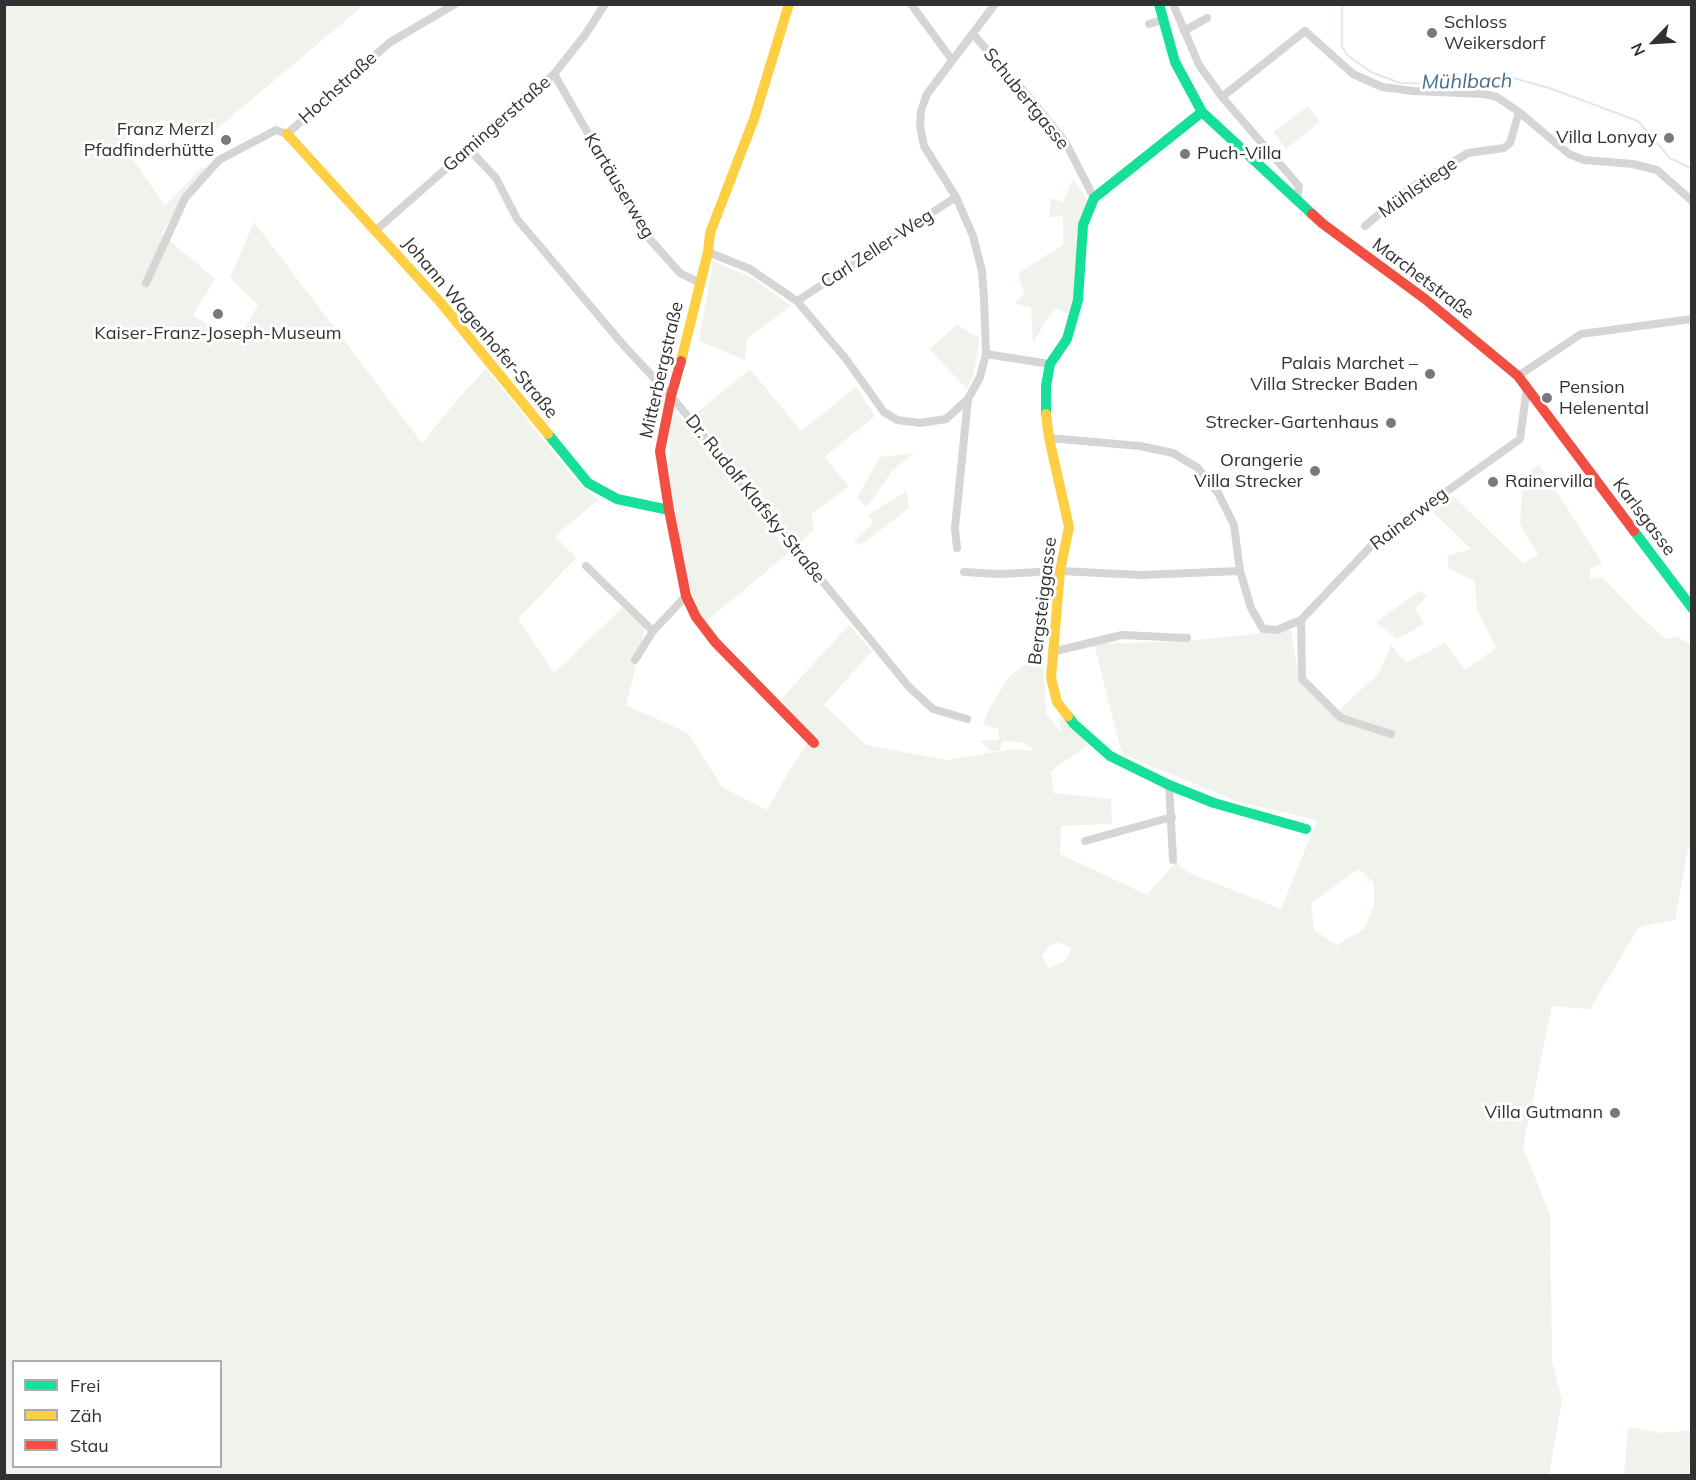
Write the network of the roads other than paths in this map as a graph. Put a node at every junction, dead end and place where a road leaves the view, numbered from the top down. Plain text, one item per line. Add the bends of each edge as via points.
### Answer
1 (455, 4) edge
2 (605, 4) edge
3 (789, 4) edge
4 (910, 4) edge
5 (995, 4) edge
6 (1159, 4) edge
7 (1173, 4) edge
8 (1208, 18) dead end
9 (1162, 20) junction
10 (1149, 24) dead end
11 (1184, 31) junction
12 (973, 34) junction
13 (952, 60) junction
14 (554, 74) junction
15 (1222, 97) junction
16 (1202, 112) junction
17 (1519, 112) junction
18 (287, 134) junction
19 (468, 148) junction
20 (956, 197) junction
21 (1094, 198) junction
22 (1297, 200) junction
23 (1692, 201) edge
24 (1365, 226) dead end
25 (375, 231) junction
26 (708, 252) junction
27 (146, 283) dead end
28 (700, 283) junction
29 (797, 301) junction
30 (1692, 319) edge
31 (986, 354) junction
32 (1050, 364) junction
33 (1518, 376) junction
34 (1527, 387) junction
35 (671, 396) junction
36 (968, 399) junction
37 (1049, 438) junction
38 (669, 510) junction
39 (957, 548) dead end
40 (586, 566) dead end
41 (1060, 571) junction
42 (1240, 571) junction
43 (964, 572) dead end
44 (686, 596) junction
45 (1692, 608) edge
46 (1301, 620) junction
47 (653, 631) junction
48 (1187, 638) dead end
49 (1052, 652) junction
50 (635, 660) dead end
51 (967, 719) dead end
52 (1390, 734) dead end
53 (814, 743) dead end
54 (1169, 785) junction
55 (1172, 817) junction
56 (1305, 829) dead end
57 (1085, 841) dead end
58 (1173, 860) dead end

1 - 18 street, Hochstraße via 389,43
2 - 14 street, Gamingerstraße
3 - 26 street, Mitterbergstraße via 754,119 710,233
4 - 13 street, Schubertgasse
5 - 12 street
6 - 9 street, Marchetstraße
7 - 11 street
8 - 11 street
9 - 10 street
9 - 16 street, Marchetstraße via 1175,62
11 - 15 street via 1198,65
12 - 13 street
12 - 21 street, Schubertgasse via 1066,143
13 - 20 street via 927,94 920,126 924,147
14 - 19 street, Gamingerstraße
14 - 28 street, Kartäuserweg via 648,237 680,273
15 - 17 street via 1305,31 1353,74 1382,87 1484,94 1497,97
15 - 22 street via 1299,186
16 - 21 street, Bergsteiggasse
16 - 22 street, Marchetstraße
17 - 23 street via 1569,154 1584,160 1657,170
17 - 24 street, Mühlstiege via 1510,143 1504,148 1468,153 1410,188
18 - 25 street, Johann Wagenhofer-Straße
18 - 27 street, Hochstraße via 276,130 219,160 185,198
19 - 25 street, Gamingerstraße
19 - 35 street, Dr. Rudolf Klafsky-Straße via 496,178 517,219
20 - 29 street, Carl Zeller-Weg
20 - 31 street via 982,271
21 - 32 street, Bergsteiggasse via 1083,225 1078,300 1067,339
22 - 33 street, Marchetstraße
25 - 38 street, Johann Wagenhofer-Straße via 441,303 588,483 617,499
26 - 28 street, Mitterbergstraße
26 - 29 street via 750,270
28 - 35 street, Mitterbergstraße
29 - 36 street via 884,412 897,420 920,423 946,419
30 - 33 street via 1581,334
31 - 32 street
31 - 36 street
32 - 37 street, Bergsteiggasse via 1046,386
33 - 34 street, Marchetstraße
34 - 45 street, Karlsgasse
34 - 46 street, Rainerweg via 1520,439 1373,544
35 - 38 street, Mitterbergstraße via 660,451
35 - 51 street, Dr. Rudolf Klafsky-Straße via 909,687 933,709
36 - 39 street via 955,528
37 - 41 street, Bergsteiggasse via 1069,527
37 - 42 street via 1173,453 1198,468 1218,493 1234,525
38 - 44 street, Mitterbergstraße
40 - 47 street
41 - 42 street via 1141,575
41 - 43 street
41 - 49 street, Bergsteiggasse
42 - 46 street, Rainerweg via 1251,608 1263,629 1277,630
44 - 47 street
44 - 53 street, Mitterbergstraße via 715,642
46 - 52 street via 1302,679 1341,718
47 - 50 street
48 - 49 street via 1122,635
49 - 54 street, Bergsteiggasse via 1051,678 1057,702 1074,724 1110,756
54 - 55 street
54 - 56 street, Bergsteiggasse via 1214,803
55 - 57 street
55 - 58 street

